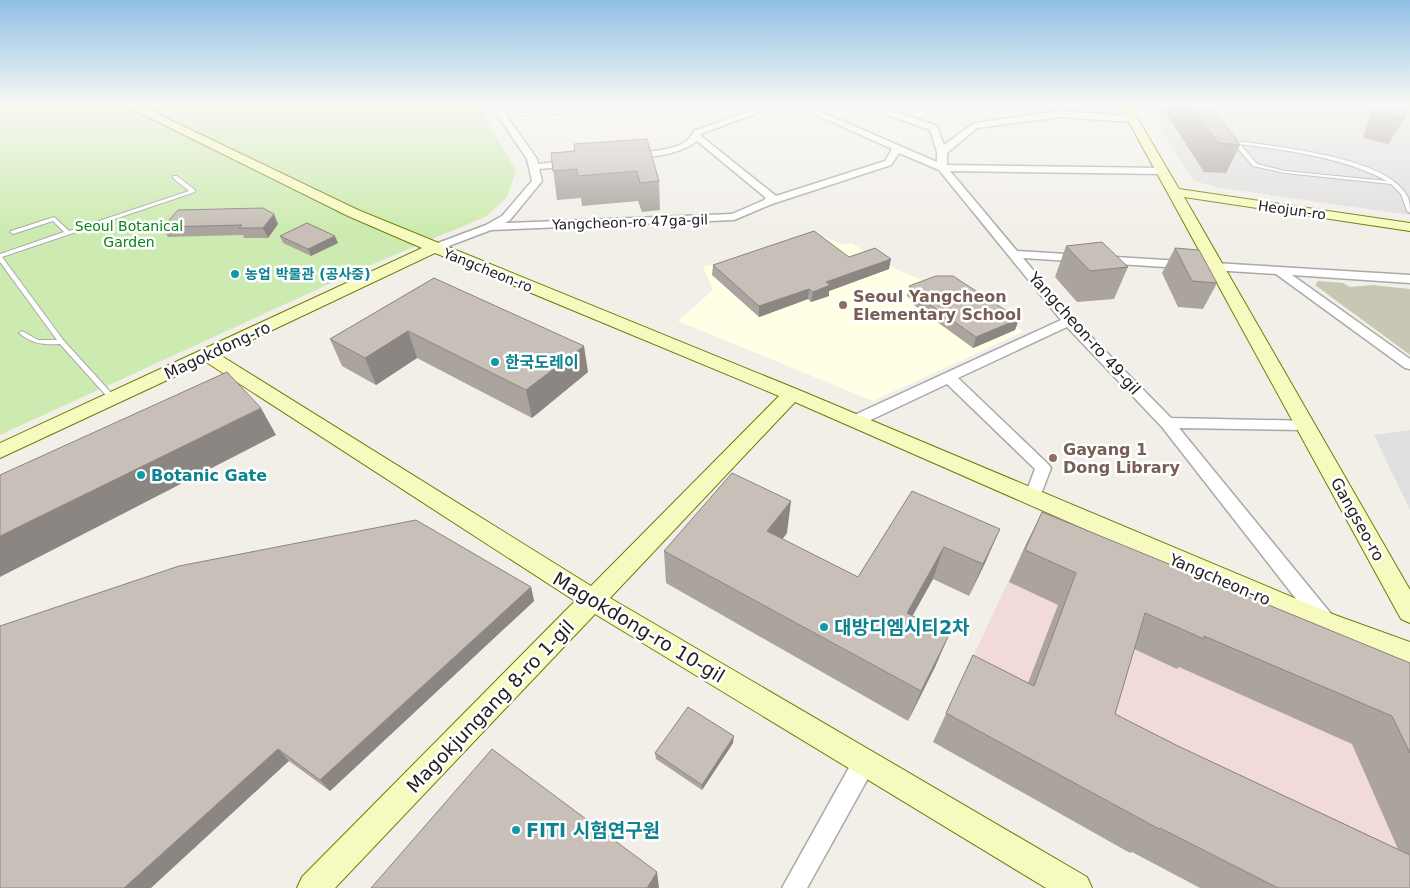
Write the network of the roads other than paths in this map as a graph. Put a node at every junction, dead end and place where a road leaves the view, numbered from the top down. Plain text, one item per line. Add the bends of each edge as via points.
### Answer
1 (214, 145) edge
2 (523, 145) edge
3 (685, 145) edge
4 (707, 145) edge
5 (889, 145) edge
6 (940, 145) edge
7 (950, 145) edge
8 (1148, 145) edge
9 (1239, 145) edge
10 (1258, 145) edge
11 (897, 149) junction
12 (942, 152) junction
13 (623, 157) edge
14 (584, 162) edge
15 (534, 167) junction
16 (942, 168) junction
17 (1163, 171) junction
18 (175, 177) dead end
19 (1393, 183) junction
20 (1175, 192) junction
21 (768, 202) junction
22 (1410, 211) edge
23 (1410, 226) edge
24 (490, 227) junction
25 (13, 232) dead end
26 (68, 233) junction
27 (434, 248) junction
28 (1014, 254) junction
29 (0, 257) edge
30 (1218, 268) junction
31 (1279, 272) junction
32 (1410, 279) edge
33 (1069, 321) junction
34 (22, 332) dead end
35 (62, 342) junction
36 (208, 355) junction
37 (1410, 364) edge
38 (948, 377) junction
39 (792, 394) junction
40 (114, 399) junction
41 (855, 422) junction
42 (1167, 423) junction
43 (1306, 426) junction
44 (0, 451) edge
45 (1032, 498) junction
46 (593, 600) junction
47 (1410, 612) edge
48 (1326, 623) junction
49 (1410, 654) edge
50 (864, 763) junction
51 (313, 888) edge
52 (794, 888) edge
53 (1076, 888) edge

1 - 27 main road, Yangcheon-ro
2 - 15 street
3 - 13 street via 672,151
4 - 21 street via 770,197
5 - 11 street, Yangcheon-ro 49-gil
6 - 12 street
7 - 12 street, Gangseo-ro
8 - 17 main road, Gangseo-ro
9 - 19 lane via 1255,164 1285,172
10 - 19 lane via 1351,164 1374,171
11 - 16 street, Yangcheon-ro 49-gil
11 - 21 street, Yangcheon-ro 47ga-gil via 888,163
12 - 16 street
14 - 15 street
15 - 24 street via 537,181 506,218
16 - 17 street
16 - 28 street, Yangcheon-ro 49-gil
17 - 20 main road, Gangseo-ro
18 - 26 lane via 193,191
19 - 22 lane via 1403,193
20 - 23 main road, Heojun-ro
20 - 30 main road, Gangseo-ro
21 - 24 street, Yangcheon-ro 47ga-gil via 734,217
24 - 27 street
25 - 26 lane via 54,219
26 - 29 lane
27 - 36 main road, Magokdong-ro
27 - 39 main road, Yangcheon-ro
28 - 30 street
28 - 33 street, Yangcheon-ro 49-gil
29 - 35 lane
30 - 31 street
30 - 43 main road, Gangseo-ro
31 - 32 street
31 - 37 street
33 - 38 street
33 - 42 street, Yangcheon-ro 49-gil
34 - 35 lane via 39,343
35 - 40 lane
36 - 40 main road, Magokdong-ro
36 - 46 main road, Magokdong-ro 10-gil
38 - 41 street
38 - 45 street via 1043,468
39 - 41 main road, Yangcheon-ro
39 - 46 main road, Magokjungang 8-ro 1-gil
40 - 44 main road, Magokdong-ro
41 - 45 main road, Yangcheon-ro
42 - 43 street
42 - 48 street, Yangcheon-ro 49-gil
43 - 47 main road, Gangseo-ro
45 - 48 main road, Yangcheon-ro
46 - 50 main road, Magokdong-ro 10-gil
46 - 51 main road, Magokjungang 8-ro 1-gil
48 - 49 main road, Yangcheon-ro
50 - 52 street
50 - 53 main road, Magokdong-ro 10-gil

